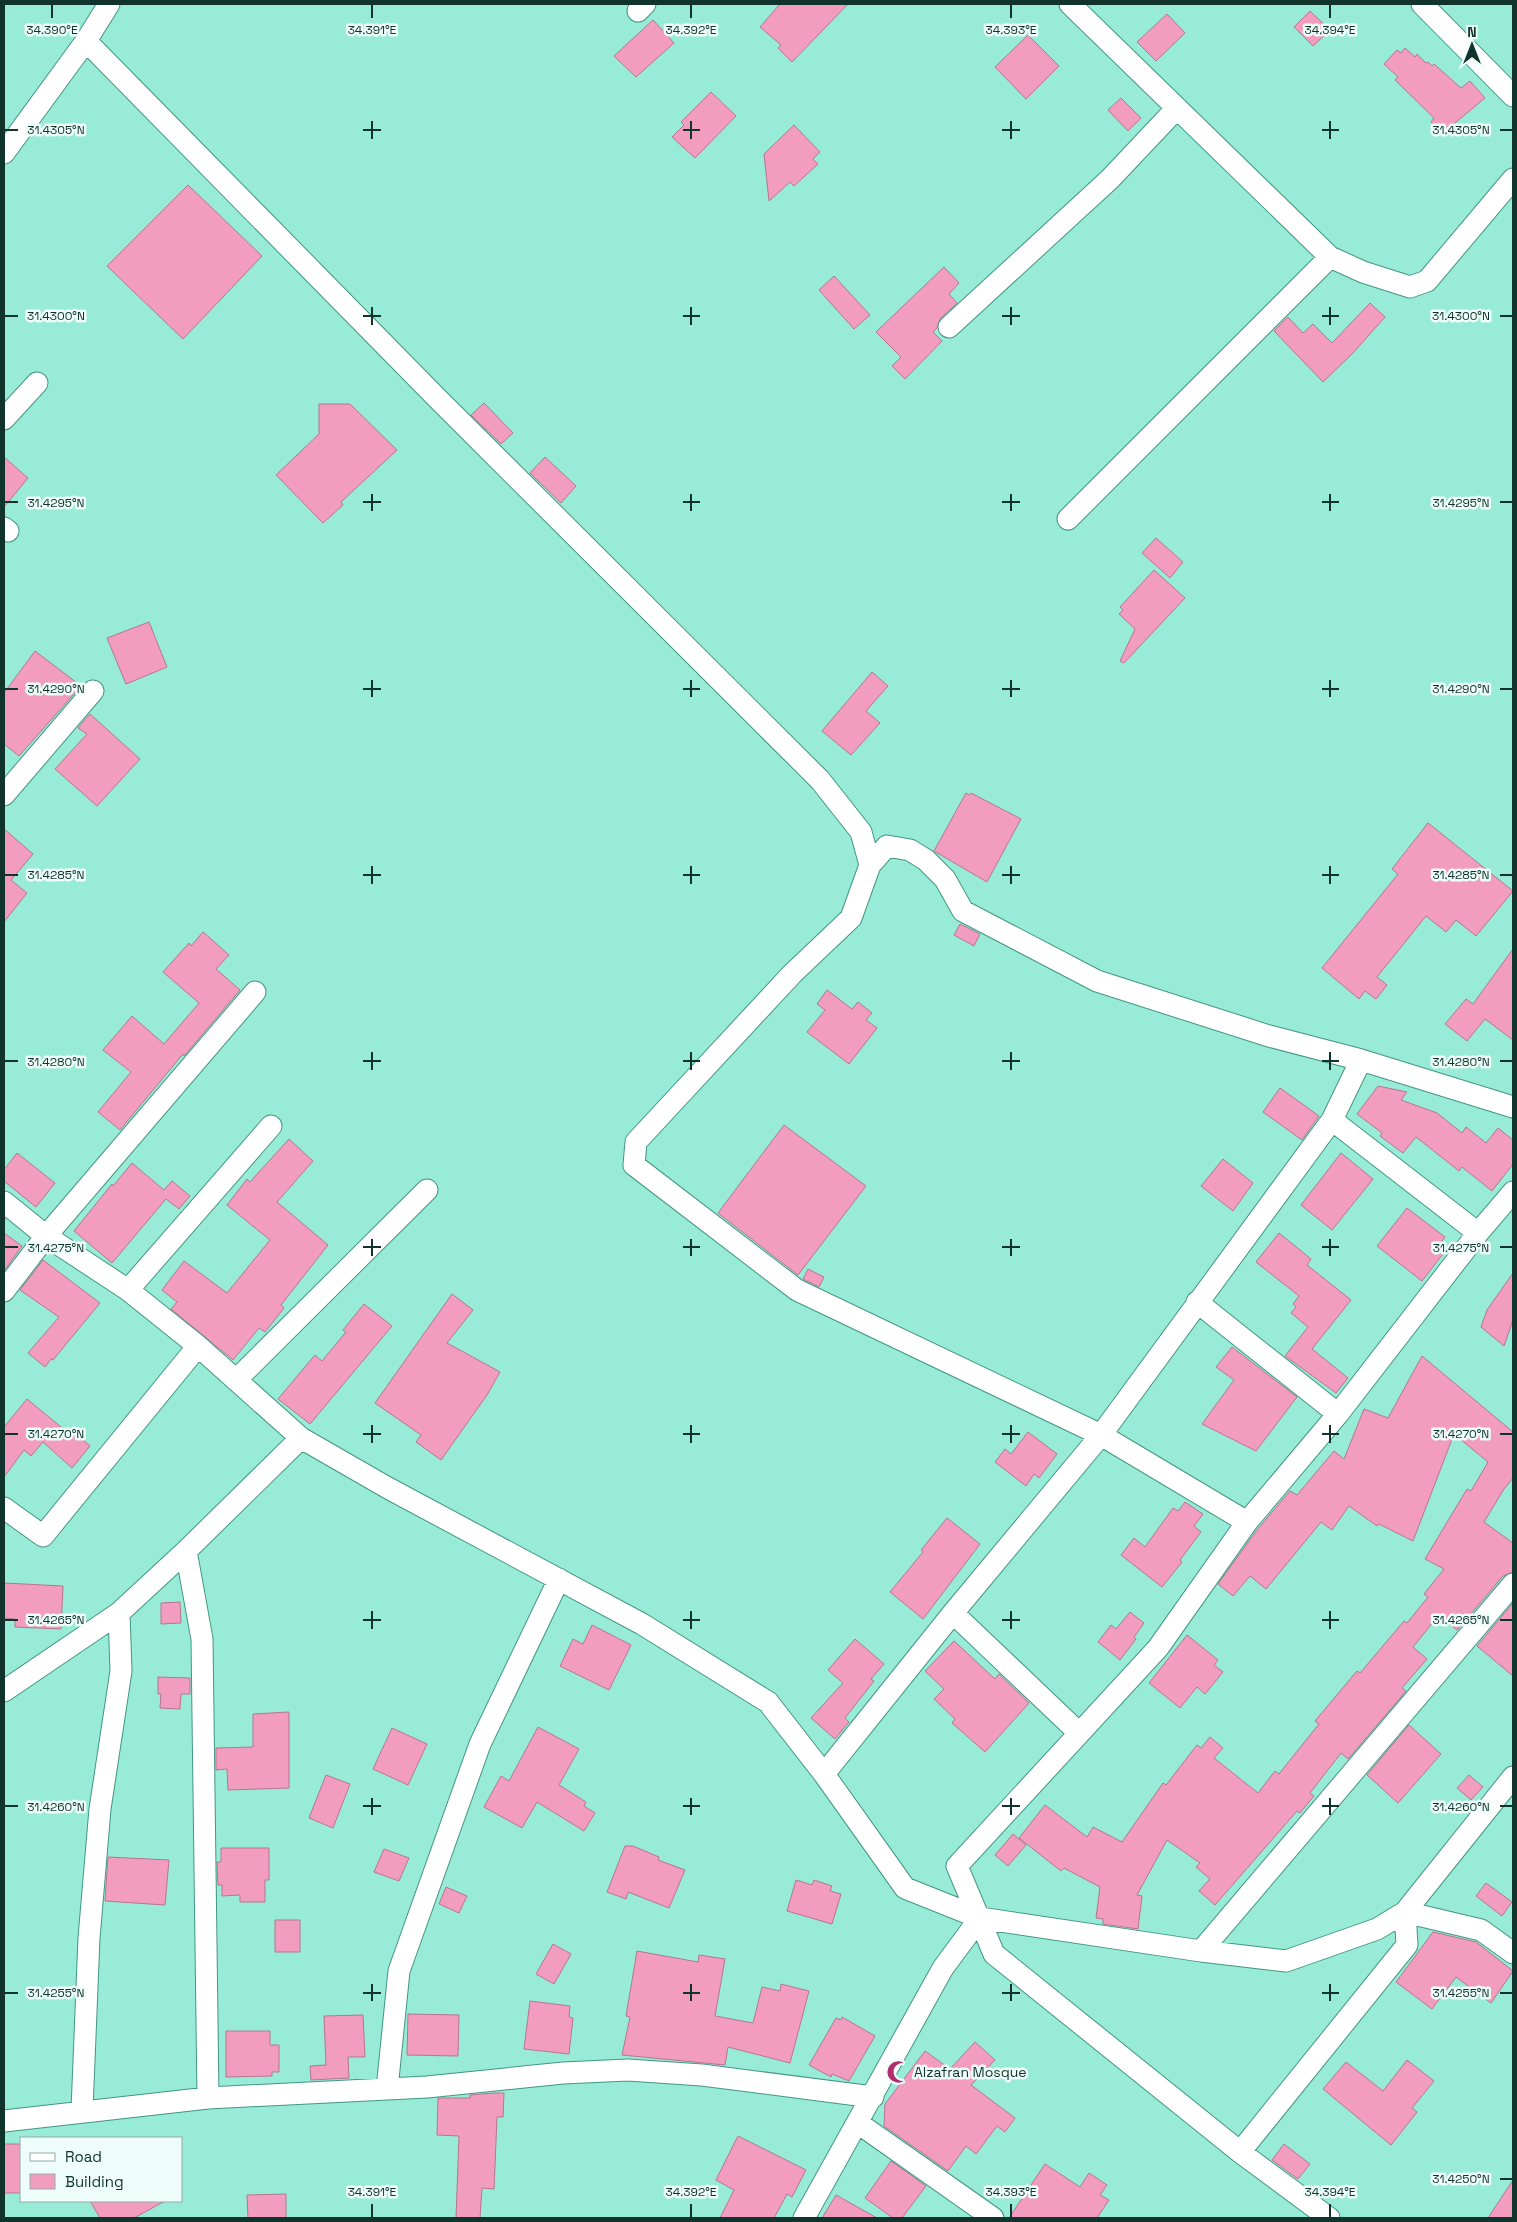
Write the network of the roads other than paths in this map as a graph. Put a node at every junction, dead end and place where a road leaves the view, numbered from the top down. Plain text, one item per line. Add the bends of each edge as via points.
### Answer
1 (109, 4) edge
2 (1070, 4) edge
3 (1422, 4) edge
4 (86, 41) junction
5 (1513, 96) edge
6 (1177, 108) junction
7 (4, 153) edge
8 (1513, 179) edge
9 (1330, 257) junction
10 (949, 327) dead end
11 (37, 383) dead end
12 (4, 419) edge
13 (1068, 519) dead end
14 (93, 690) dead end
15 (4, 795) edge
16 (870, 865) junction
17 (255, 992) dead end
18 (1361, 1060) junction
19 (1513, 1106) edge
20 (1332, 1120) junction
21 (271, 1126) dead end
22 (427, 1190) dead end
23 (1513, 1192) edge
24 (4, 1202) edge
25 (1478, 1233) junction
26 (46, 1236) junction
27 (128, 1290) junction
28 (4, 1291) edge
29 (1197, 1302) junction
30 (198, 1346) junction
31 (236, 1380) junction
32 (1338, 1414) junction
33 (1101, 1435) junction
34 (301, 1438) junction
35 (4, 1508) edge
36 (1247, 1522) junction
37 (186, 1552) junction
38 (559, 1579) junction
39 (1513, 1584) edge
40 (119, 1613) junction
41 (953, 1613) junction
42 (4, 1691) edge
43 (1078, 1732) junction
44 (824, 1774) junction
45 (1513, 1777) edge
46 (1405, 1912) junction
47 (980, 1918) junction
48 (1201, 1951) junction
49 (1513, 1952) edge
50 (387, 2089) junction
51 (873, 2096) junction
52 (208, 2098) junction
53 (82, 2110) junction
54 (4, 2121) edge
55 (858, 2123) junction
56 (1240, 2152) junction
57 (804, 2218) edge
58 (993, 2218) edge
59 (1329, 2218) edge

1 - 4 street
2 - 6 street
3 - 5 street
4 - 7 street
4 - 16 street via 436,397 820,780 861,832
6 - 9 street
6 - 10 street via 1110,179
8 - 9 street via 1427,281 1410,287
9 - 13 street
11 - 12 street
14 - 15 street
16 - 18 street via 888,846 910,850 926,860 945,879 963,912 1097,981 1269,1036
16 - 33 street via 851,918 792,974 636,1142 634,1165 797,1290
17 - 26 street
18 - 19 street
18 - 20 street
20 - 25 street
20 - 29 street
21 - 27 street
22 - 31 street
23 - 25 street
24 - 26 street
25 - 32 street
26 - 27 street
26 - 28 street
27 - 30 street
29 - 32 street
29 - 33 street
30 - 31 street
30 - 35 street via 42,1536
31 - 34 street
32 - 36 street
33 - 36 street
33 - 41 street
34 - 37 street
34 - 38 street
36 - 43 street via 1158,1648
37 - 40 street
37 - 52 street via 202,1639
38 - 44 street via 642,1624 768,1702
38 - 50 street via 480,1744 399,1971
39 - 48 street
40 - 42 street
40 - 53 street via 122,1671 100,1809
41 - 43 street
41 - 44 street
43 - 47 street via 957,1866
44 - 47 street via 905,1888
45 - 46 street
46 - 48 street via 1377,1929 1286,1961
46 - 49 street via 1481,1930
46 - 56 street via 1407,1945
47 - 48 street
47 - 51 street via 943,1968
47 - 56 street via 994,1954
50 - 51 street via 628,2070 702,2075
50 - 52 street
51 - 55 street
52 - 53 street
53 - 54 street
55 - 57 street
55 - 58 street
56 - 59 street

